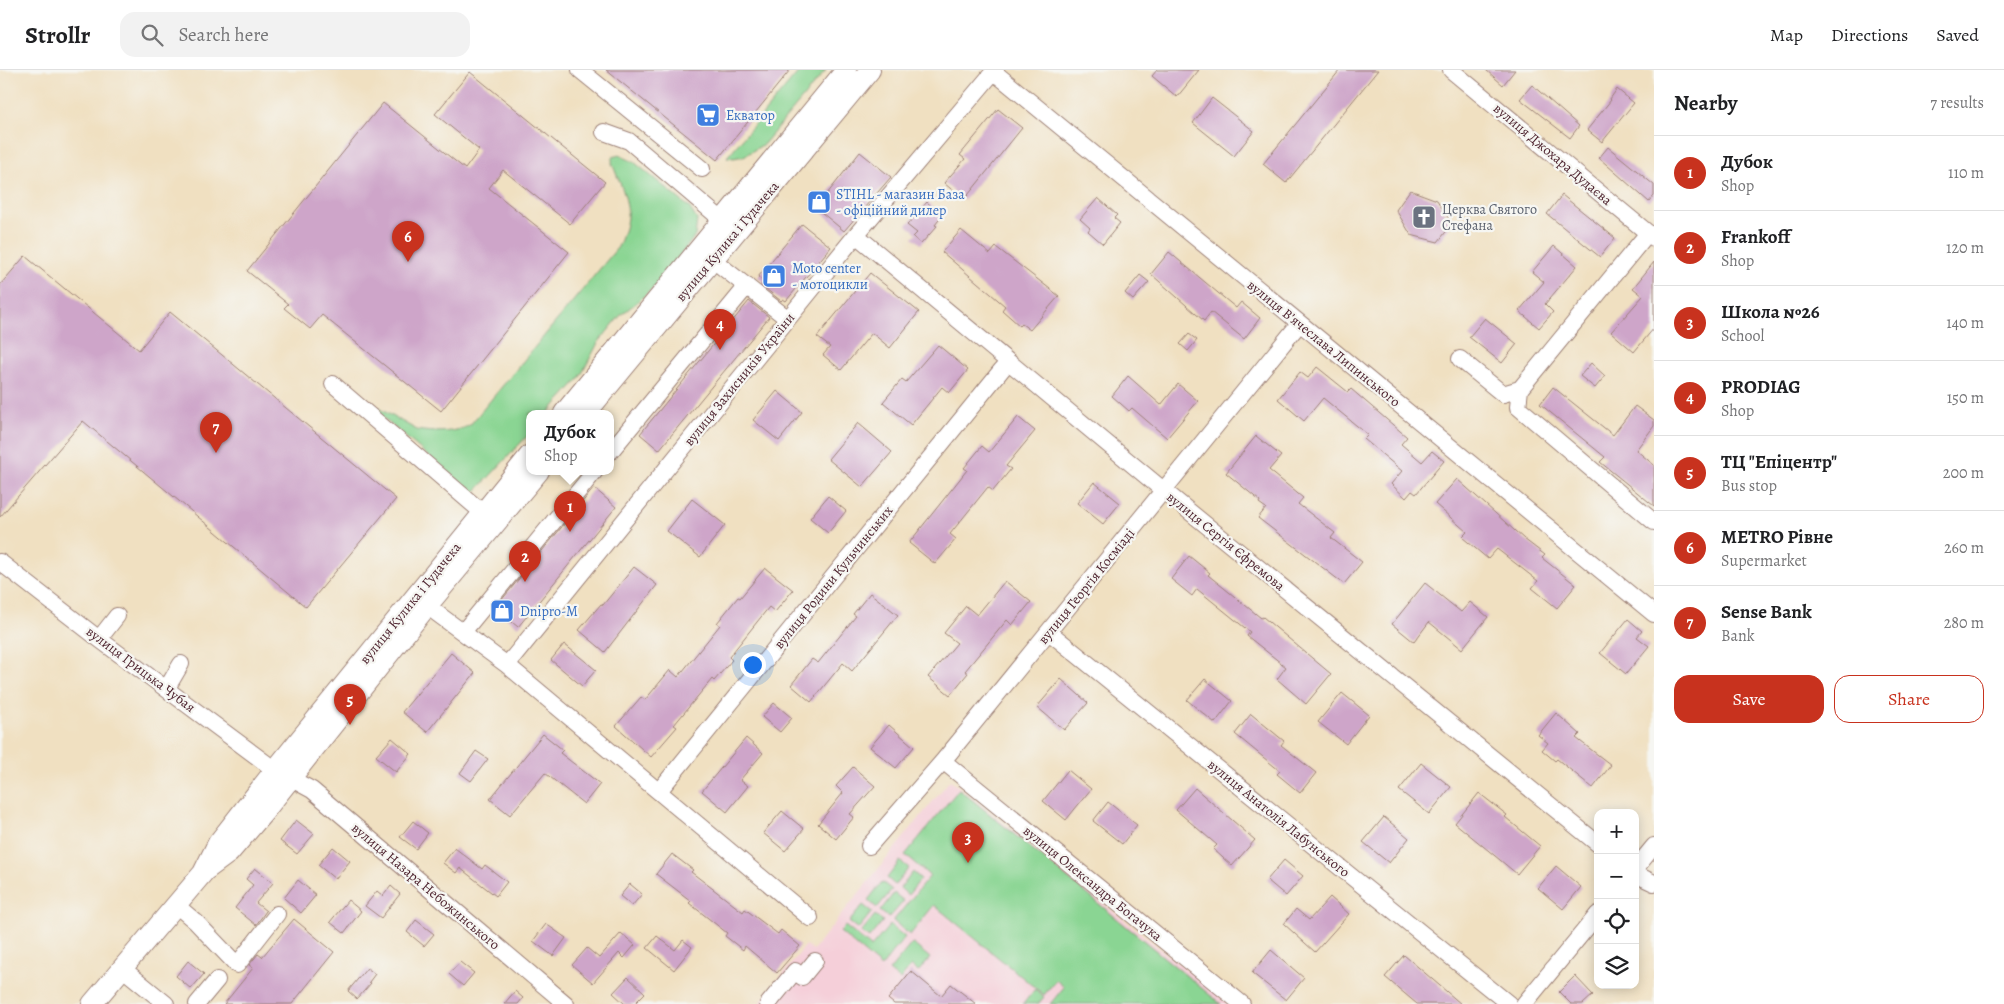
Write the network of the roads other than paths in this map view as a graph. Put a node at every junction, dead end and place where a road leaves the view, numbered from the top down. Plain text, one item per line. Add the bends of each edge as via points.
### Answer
1 (580, 70) edge
2 (846, 70) edge
3 (870, 70) edge
4 (1451, 70) edge
5 (994, 71) edge
6 (604, 132) dead end
7 (702, 169) dead end
8 (722, 220) junction
9 (856, 235) junction
10 (1651, 236) edge
11 (712, 259) junction
12 (747, 286) junction
13 (788, 319) junction
14 (1299, 324) junction
15 (1460, 359) dead end
16 (1008, 362) junction
17 (333, 384) dead end
18 (1520, 389) junction
19 (566, 410) edge
20 (588, 410) edge
21 (614, 447) edge
22 (526, 460) edge
23 (536, 475) edge
24 (591, 475) edge
25 (1163, 490) junction
26 (483, 513) junction
27 (1654, 522) edge
28 (0, 562) edge
29 (427, 606) junction
30 (1654, 614) edge
31 (117, 616) dead end
32 (463, 632) junction
33 (1049, 632) junction
34 (99, 639) junction
35 (181, 664) dead end
36 (507, 665) junction
37 (167, 688) junction
38 (944, 761) junction
39 (283, 774) junction
40 (659, 791) junction
41 (1594, 841) edge
42 (869, 846) dead end
43 (1654, 846) edge
44 (1639, 864) edge
45 (1639, 876) edge
46 (1654, 883) edge
47 (176, 905) junction
48 (277, 914) dead end
49 (810, 918) dead end
50 (1594, 919) edge
51 (816, 960) dead end
52 (122, 968) junction
53 (217, 980) dead end
54 (92, 1004) edge
55 (166, 1004) edge
56 (197, 1004) edge
57 (566, 1004) edge
58 (768, 1004) edge
59 (1242, 1004) edge
60 (1509, 1004) edge
61 (1524, 1004) edge

1 - 7 street
2 - 8 main road, вулиця Кулика і Гудачека
3 - 11 main road, вулиця Кулика і Гудачека
4 - 10 street, вулиця Джохара Дудаєва
5 - 9 street, вулиця Захисників України
5 - 14 street, вулиця Вʼячеслава Липинського
6 - 8 street via 629,140
8 - 19 main road, вулиця Кулика і Гудачека
9 - 13 street, вулиця Захисників України
9 - 16 street, вулиця Сергія Єфремова
10 - 18 street
11 - 12 street
11 - 20 main road, вулиця Кулика і Гудачека
12 - 13 street
12 - 21 street
13 - 36 street, вулиця Захисників України
14 - 25 street, вулиця Георгія Косміаді
14 - 30 street, вулиця Вʼячеслава Липинського
15 - 18 street via 1502,394
16 - 25 street, вулиця Сергія Єфремова
16 - 40 street, вулиця Родини Кульчинських
17 - 26 street
18 - 27 street via 1518,407
22 - 26 main road, вулиця Кулика і Гудачека
23 - 29 main road, вулиця Кулика і Гудачека
24 - 32 street
25 - 33 street, вулиця Георгія Косміаді
25 - 41 street, вулиця Сергія Єфремова
26 - 39 main road, вулиця Кулика і Гудачека
28 - 34 street, вулиця Грицька Чубая
29 - 32 street
29 - 39 main road, вулиця Кулика і Гудачека
31 - 34 street
32 - 36 street
33 - 38 street, вулиця Георгія Косміаді
33 - 60 street, вулиця Анатолія Лабунського
34 - 37 street, вулиця Грицька Чубая
35 - 37 street
36 - 40 street
37 - 39 street, вулиця Грицька Чубая
38 - 42 street, вулиця Георгія Косміаді
38 - 59 street, вулиця Олександра Богачука
39 - 47 main road, вулиця Кулика і Гудачека via 218,843 203,873
39 - 57 street, вулиця Назара Небожинського via 312,790
40 - 49 street
43 - 44 street
45 - 46 street
47 - 48 street via 237,965
47 - 52 main road, вулиця Кулика і Гудачека
50 - 61 street
51 - 58 street via 802,977 795,971
52 - 54 main road, вулиця Кулика і Гудачека
52 - 55 street
53 - 56 street

